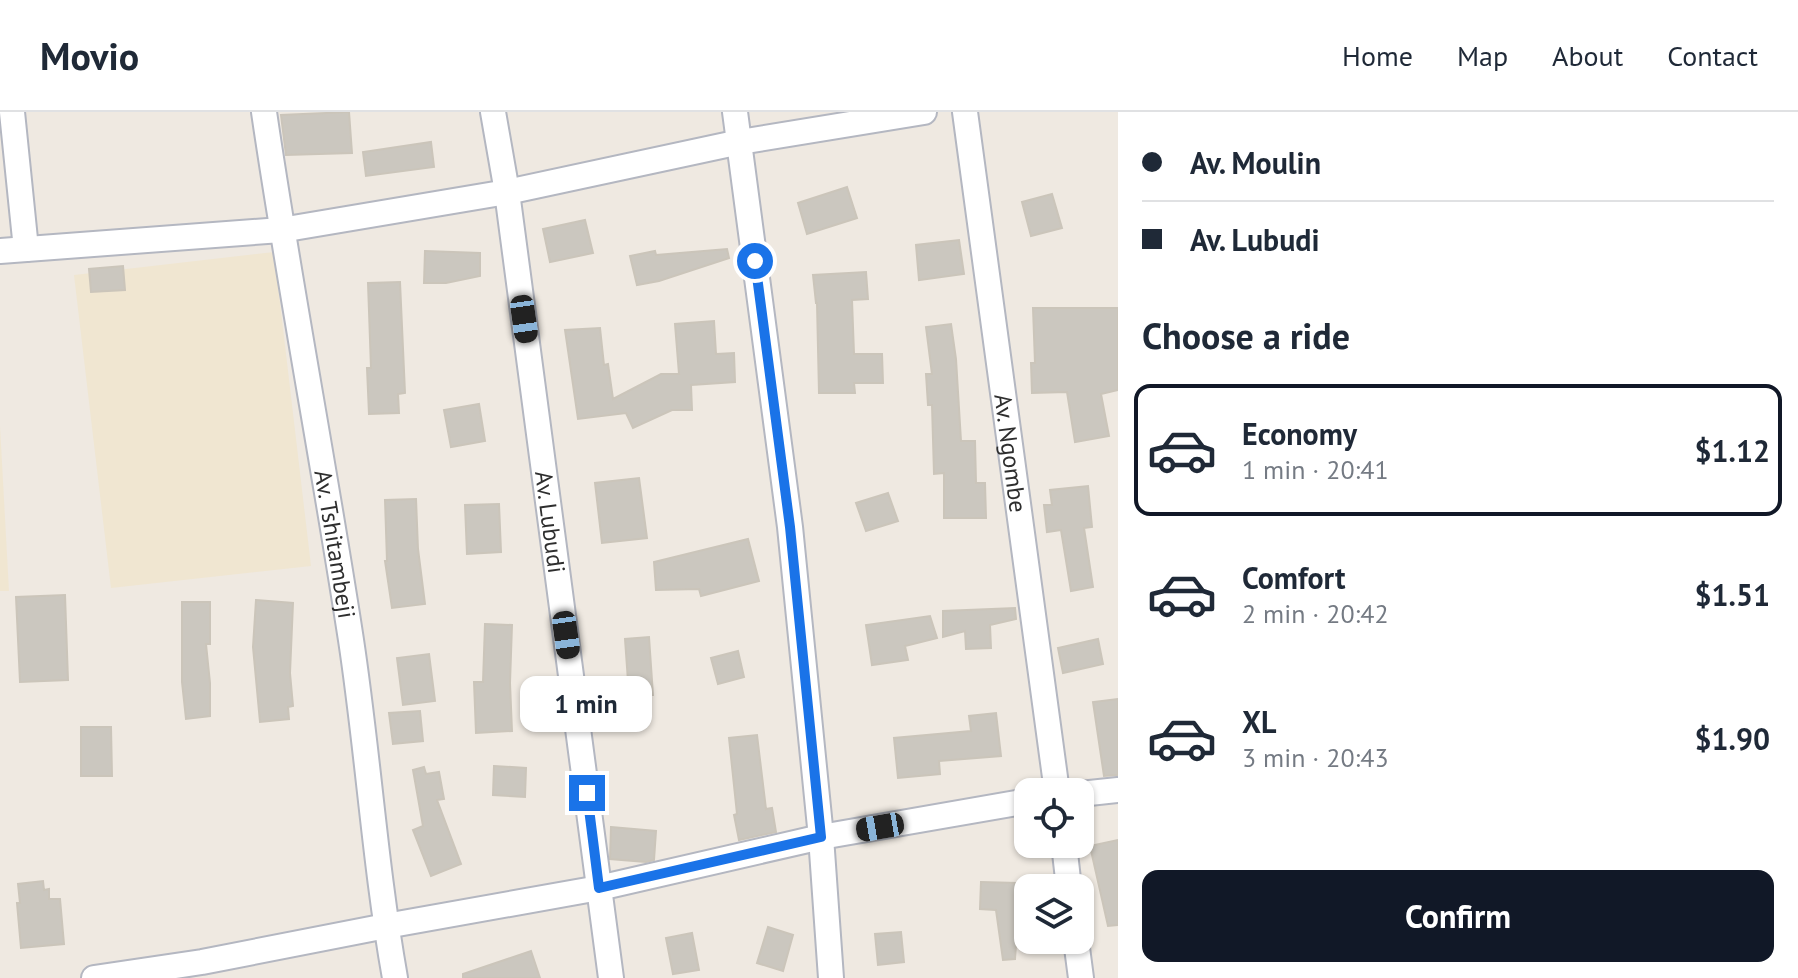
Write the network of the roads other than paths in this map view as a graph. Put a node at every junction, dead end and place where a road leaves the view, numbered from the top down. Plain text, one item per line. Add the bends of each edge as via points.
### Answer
1 (12, 112) edge
2 (264, 112) edge
3 (493, 112) edge
4 (735, 112) edge
5 (924, 112) edge
6 (965, 112) edge
7 (740, 142) junction
8 (507, 192) junction
9 (281, 230) junction
10 (26, 249) junction
11 (0, 251) edge
12 (1055, 778) edge
13 (1118, 790) edge
14 (1094, 793) edge
15 (1014, 803) edge
16 (821, 837) junction
17 (599, 888) junction
18 (386, 926) junction
19 (1078, 954) edge
20 (107, 977) edge
21 (395, 978) edge
22 (611, 978) edge
23 (831, 978) edge
24 (1081, 978) edge

1 - 10 street
2 - 9 street, Av. Tshitambeji
3 - 8 street, Av. Lubudi
4 - 7 street
5 - 7 street
6 - 12 street, Av. Ngombe
7 - 8 street
7 - 16 street via 790,527
8 - 9 street
8 - 17 street, Av. Lubudi
9 - 10 street
9 - 18 street, Av. Tshitambeji via 351,642
10 - 11 street
13 - 14 street
15 - 16 street
16 - 17 street
16 - 23 street
17 - 18 street
17 - 22 street, Av. Lubudi
18 - 20 street
18 - 21 street, Av. Tshitambeji
19 - 24 street

